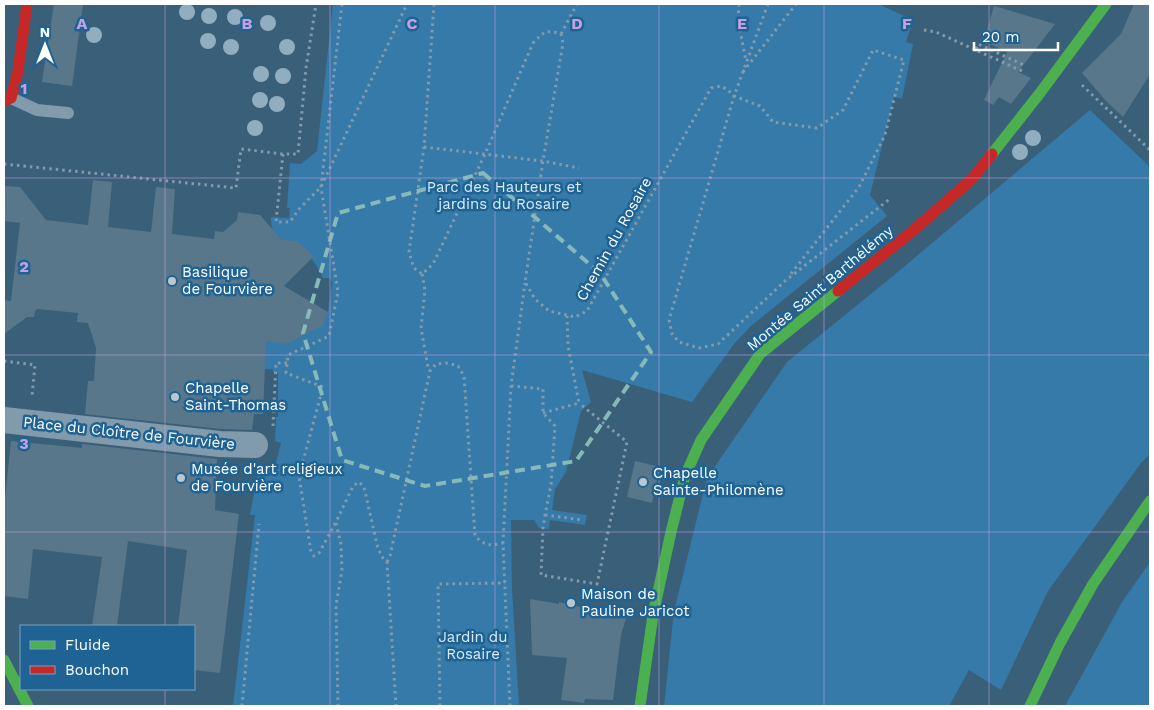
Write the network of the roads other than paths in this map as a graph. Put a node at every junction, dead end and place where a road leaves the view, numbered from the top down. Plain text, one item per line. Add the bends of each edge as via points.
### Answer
1 (27, 4) edge
2 (1106, 4) edge
3 (8, 100) edge
4 (68, 113) dead end
5 (4, 420) edge
6 (264, 439) road end
7 (1150, 501) edge
8 (4, 660) edge
9 (28, 706) edge
10 (640, 706) edge
11 (1030, 706) edge

1 - 3 street via 18,71
2 - 10 street, Montée Saint Barthélémy via 972,179 760,354 701,440 685,476 670,532 653,615
3 - 4 lane via 37,110
5 - 6 street, Place du Cloître de Fourvière via 220,444
7 - 11 street via 1093,584
8 - 9 street

